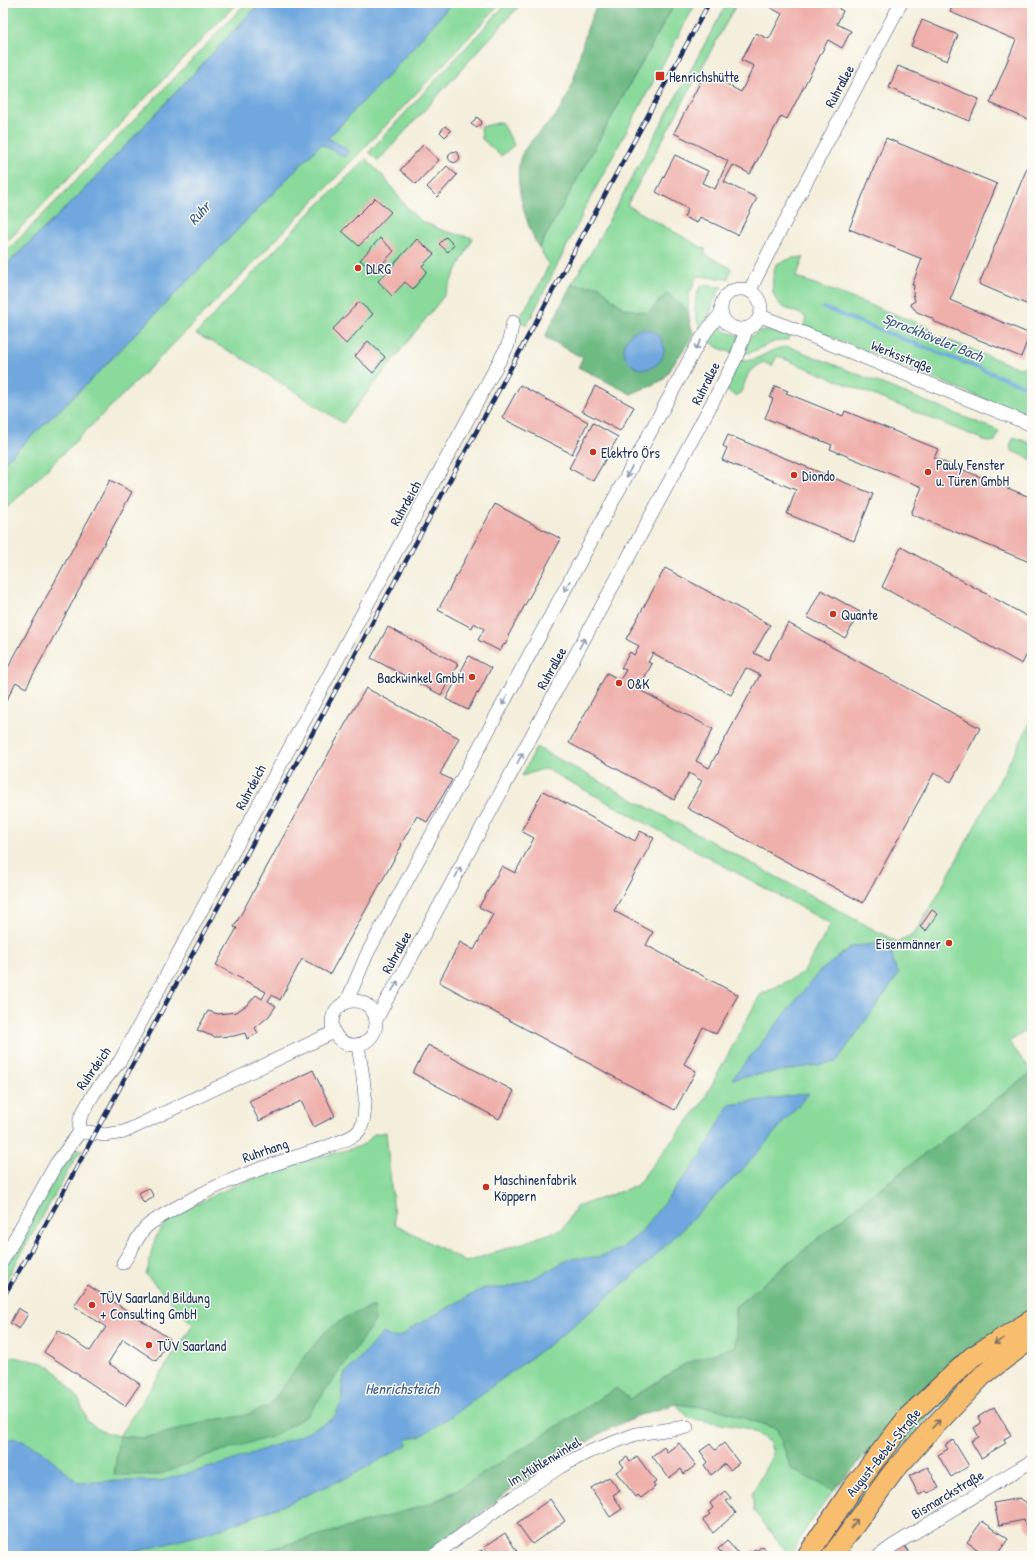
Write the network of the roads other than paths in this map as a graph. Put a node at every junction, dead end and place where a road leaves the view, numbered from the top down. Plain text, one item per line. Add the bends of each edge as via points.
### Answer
1 (901, 3) edge
2 (750, 290) junction
3 (721, 314) junction
4 (760, 316) junction
5 (513, 322) dead end
6 (747, 328) junction
7 (1032, 425) edge
8 (347, 1001) junction
9 (376, 1020) junction
10 (334, 1032) junction
11 (358, 1045) junction
12 (79, 1133) junction
13 (3, 1260) edge
14 (123, 1263) dead end
15 (1032, 1320) edge
16 (1032, 1338) edge
17 (687, 1427) dead end
18 (1032, 1461) edge
19 (433, 1556) edge
20 (807, 1556) edge
21 (832, 1556) edge
22 (879, 1556) edge

1 - 2 street, Ruhrallee
2 - 3 street, Ruhrallee via 743,288 729,292 723,298
2 - 4 street via 760,301
3 - 6 street via 729,326
3 -> 8 street, Ruhrallee via 702,339 673,390 367,954
4 - 6 street, Ruhrallee
4 - 7 street, Werksstraße
5 - 12 street, Ruhrdeich via 508,345 120,1061 100,1084 80,1118
9 -> 6 street, Ruhrallee via 708,411 736,358
8 - 9 street via 365,1003 374,1012
8 - 10 street, Ruhrallee via 333,1013
9 - 11 street, Ruhrallee via 371,1037
10 - 11 street via 342,1041
10 - 12 street via 124,1132 104,1135
11 - 14 street, Ruhrhang via 365,1106 359,1131 335,1144 276,1162 200,1194 145,1228
12 - 13 street, Ruhrdeich via 56,1164
15 -> 20 main road, August-Bebel-Straße via 972,1357 909,1416 852,1489
21 -> 16 main road, August-Bebel-Straße via 893,1472 925,1436 983,1375
17 - 19 street, Im Mühlenwinkel via 636,1434 586,1453 514,1497
18 - 22 street, Bismarckstraße

